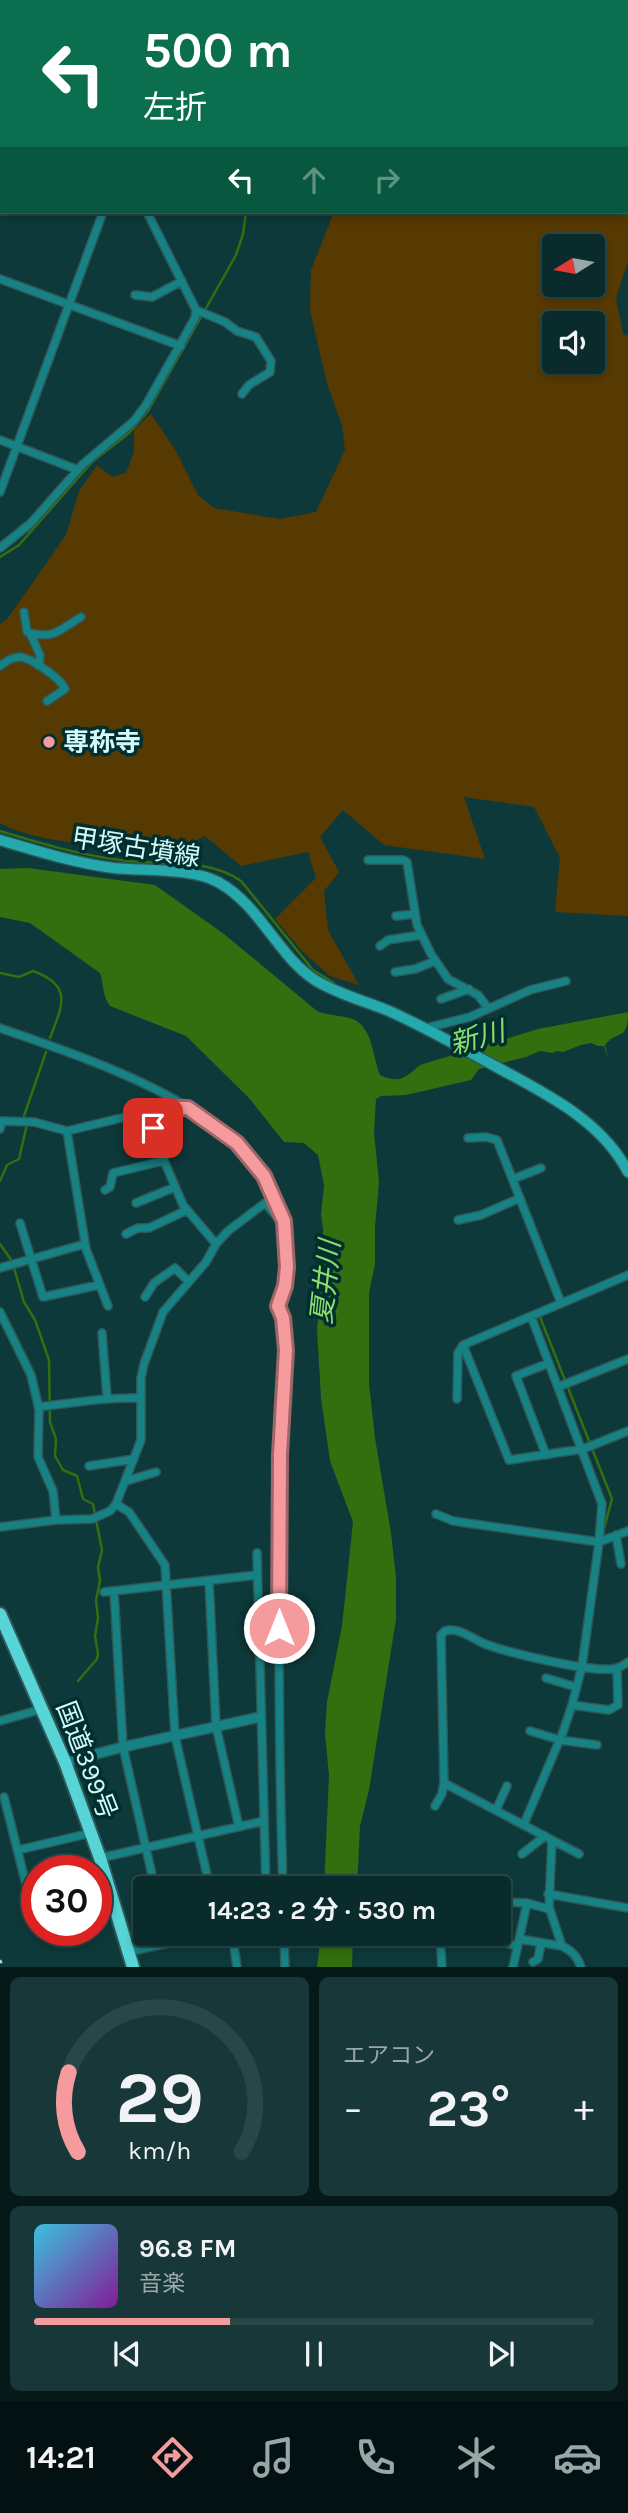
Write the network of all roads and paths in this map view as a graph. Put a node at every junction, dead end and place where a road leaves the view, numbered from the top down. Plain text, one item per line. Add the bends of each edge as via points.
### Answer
1 (102, 214) edge
2 (148, 214) edge
3 (0, 279) edge
4 (181, 281) junction
5 (135, 295) dead end
6 (69, 305) junction
7 (200, 312) junction
8 (181, 346) junction
9 (242, 394) dead end
10 (0, 440) edge
11 (17, 447) junction
12 (78, 470) junction
13 (0, 492) edge
14 (0, 548) edge
15 (24, 612) dead end
16 (81, 617) dead end
17 (30, 633) junction
18 (0, 666) edge
19 (39, 666) junction
20 (47, 701) dead end
21 (0, 840) edge
22 (369, 860) dead end
23 (415, 914) junction
24 (396, 916) dead end
25 (421, 935) junction
26 (380, 946) dead end
27 (435, 961) junction
28 (395, 972) dead end
29 (566, 981) dead end
30 (469, 989) junction
31 (441, 999) dead end
32 (488, 1008) junction
33 (0, 1028) edge
34 (426, 1028) junction
35 (188, 1108) junction
36 (148, 1111) junction
37 (0, 1129) edge
38 (67, 1131) junction
39 (468, 1138) dead end
40 (163, 1161) junction
41 (541, 1168) dead end
42 (628, 1172) edge
43 (513, 1179) junction
44 (175, 1187) junction
45 (105, 1190) dead end
46 (520, 1198) junction
47 (136, 1203) dead end
48 (187, 1210) junction
49 (458, 1220) dead end
50 (284, 1221) junction
51 (20, 1223) dead end
52 (126, 1234) dead end
53 (85, 1244) junction
54 (216, 1244) junction
55 (31, 1259) junction
56 (0, 1268) edge
57 (628, 1275) edge
58 (189, 1282) junction
59 (99, 1285) junction
60 (145, 1297) dead end
61 (561, 1303) junction
62 (108, 1306) dead end
63 (0, 1312) edge
64 (531, 1316) junction
65 (102, 1333) dead end
66 (463, 1345) junction
67 (628, 1359) edge
68 (549, 1363) junction
69 (558, 1387) junction
70 (107, 1397) junction
71 (140, 1398) junction
72 (457, 1399) dead end
73 (38, 1406) junction
74 (628, 1431) edge
75 (583, 1449) junction
76 (547, 1455) junction
77 (134, 1459) junction
78 (89, 1466) dead end
79 (156, 1472) dead end
80 (127, 1481) junction
81 (116, 1504) junction
82 (436, 1514) dead end
83 (56, 1520) junction
84 (0, 1527) edge
85 (628, 1531) edge
86 (617, 1535) junction
87 (599, 1542) junction
88 (257, 1553) dead end
89 (621, 1564) dead end
90 (257, 1575) junction
91 (209, 1581) junction
92 (167, 1585) junction
93 (114, 1591) junction
94 (104, 1592) dead end
95 (0, 1614) edge
96 (628, 1662) edge
97 (582, 1666) junction
98 (617, 1668) junction
99 (546, 1678) dead end
100 (576, 1686) junction
101 (572, 1705) junction
102 (43, 1709) junction
103 (260, 1717) junction
104 (0, 1721) edge
105 (216, 1727) junction
106 (530, 1731) dead end
107 (176, 1736) junction
108 (560, 1740) junction
109 (597, 1745) dead end
110 (123, 1747) junction
111 (65, 1762) junction
112 (444, 1783) junction
113 (507, 1786) dead end
114 (4, 1797) dead end
115 (435, 1806) dead end
116 (496, 1810) junction
117 (264, 1821) junction
118 (524, 1824) junction
119 (239, 1827) junction
120 (91, 1833) junction
121 (198, 1837) junction
122 (548, 1838) junction
123 (146, 1849) junction
124 (18, 1850) junction
125 (579, 1853) dead end
126 (522, 1854) dead end
127 (99, 1855) edge
128 (112, 1856) edge
129 (21, 1862) edge
130 (152, 1876) edge
131 (207, 1876) edge
132 (266, 1876) edge
133 (283, 1876) edge
134 (548, 1894) junction
135 (112, 1898) edge
136 (511, 1902) edge
137 (527, 1903) junction
138 (628, 1908) edge
139 (550, 1909) junction
140 (511, 1942) edge
141 (518, 1943) junction
142 (541, 1944) junction
143 (562, 1945) junction
144 (158, 1946) edge
145 (233, 1946) edge
146 (284, 1946) edge
147 (441, 1946) edge
148 (128, 1952) junction
149 (533, 1962) dead end
150 (132, 1967) edge
151 (236, 1967) edge
152 (285, 1967) edge
153 (442, 1967) edge
154 (513, 1967) edge
155 (580, 1967) edge

1 - 6 street
2 - 4 street
3 - 6 street
4 - 5 street via 152,297
4 - 7 street
6 - 8 street
6 - 11 street
7 - 8 street
7 - 9 street via 256,338 271,361 270,372
8 - 12 street via 140,414
10 - 11 street
11 - 12 street
11 - 13 street
12 - 14 street via 31,523
15 - 17 street via 25,629
16 - 17 street via 48,636
17 - 19 street via 40,655
18 - 19 street via 21,657
19 - 20 street via 65,686
21 - 34 main road, 甲塚古墳線 via 111,868 217,881 245,904 308,975
22 - 23 street via 407,862
23 - 24 street
23 - 25 street
25 - 26 street via 388,940
25 - 27 street
27 - 28 street
27 - 30 street via 448,979
29 - 32 street
30 - 31 street
30 - 32 street
32 - 34 street
33 - 35 street via 115,1069
34 - 42 main road, 甲塚古墳線 via 576,1113 617,1152
35 - 36 street
35 - 50 street via 237,1143 252,1160
36 - 38 street
36 - 40 street
37 - 38 street via 2,1121 22,1121
38 - 53 street
39 - 43 street via 497,1140
40 - 44 street
40 - 45 street via 113,1173
41 - 43 street
43 - 46 street
44 - 47 street
44 - 48 street
46 - 49 street
46 - 61 street
48 - 52 street
48 - 54 street
50 - 54 street via 265,1203
50 - 133 street via 287,1267 278,1306 286,1350 279,1553
51 - 55 street
53 - 55 street
53 - 59 street
54 - 58 street
55 - 56 street
55 - 59 street via 43,1297
57 - 61 street
58 - 60 street via 175,1268 154,1283
58 - 71 street via 163,1312 154,1333
59 - 62 street
61 - 64 street
63 - 73 street via 31,1375
64 - 66 street
64 - 68 street
65 - 70 street
66 - 72 street via 458,1353
66 - 76 street via 509,1460
67 - 69 street
68 - 69 street
68 - 76 street via 516,1376
69 - 75 street
70 - 71 street
70 - 73 street
71 - 77 street via 141,1440
73 - 83 street via 38,1457 53,1491
74 - 75 street
75 - 76 street
75 - 87 street via 602,1504
77 - 78 street
77 - 80 street
79 - 80 street
80 - 81 street
81 - 83 street via 92,1518
81 - 92 street via 129,1512 164,1561
82 - 87 street via 453,1521
83 - 84 street
85 - 86 street
86 - 87 street
86 - 89 street
87 - 97 street
88 - 90 street
90 - 91 street
90 - 103 street
91 - 92 street
91 - 105 street
92 - 93 street
92 - 107 street
93 - 94 street
93 - 110 street
95 - 102 highway, 国道399号
96 - 98 street
97 - 98 street
97 - 100 street
97 - 112 street via 515,1653 454,1630 445,1631 441,1635
98 - 101 street via 618,1704 609,1710
99 - 100 street
100 - 101 street
101 - 108 street
102 - 104 street
102 - 111 highway, 国道399号
103 - 105 street
103 - 117 street
105 - 107 street
105 - 119 street
106 - 108 street
107 - 110 street
107 - 121 street
108 - 109 street
108 - 118 street
110 - 111 street
110 - 123 street
111 - 120 highway, 国道399号
112 - 115 street
112 - 116 street
113 - 116 street
114 - 124 street
116 - 118 street
117 - 119 street
117 - 132 street
118 - 122 street
119 - 121 street
120 - 124 street
120 - 127 highway, 国道399号
121 - 123 street
121 - 131 street
122 - 125 street
122 - 126 street
122 - 134 street
123 - 128 street
123 - 130 street
124 - 129 street
134 - 138 street
134 - 139 street
135 - 148 highway, 国道399号
136 - 137 street
137 - 139 street
137 - 141 street
139 - 143 street
140 - 141 street
141 - 142 street
141 - 154 street
142 - 143 street
142 - 149 street
143 - 155 street via 578,1958
144 - 148 street
145 - 151 street
146 - 152 street
147 - 153 street
148 - 150 highway, 国道399号

